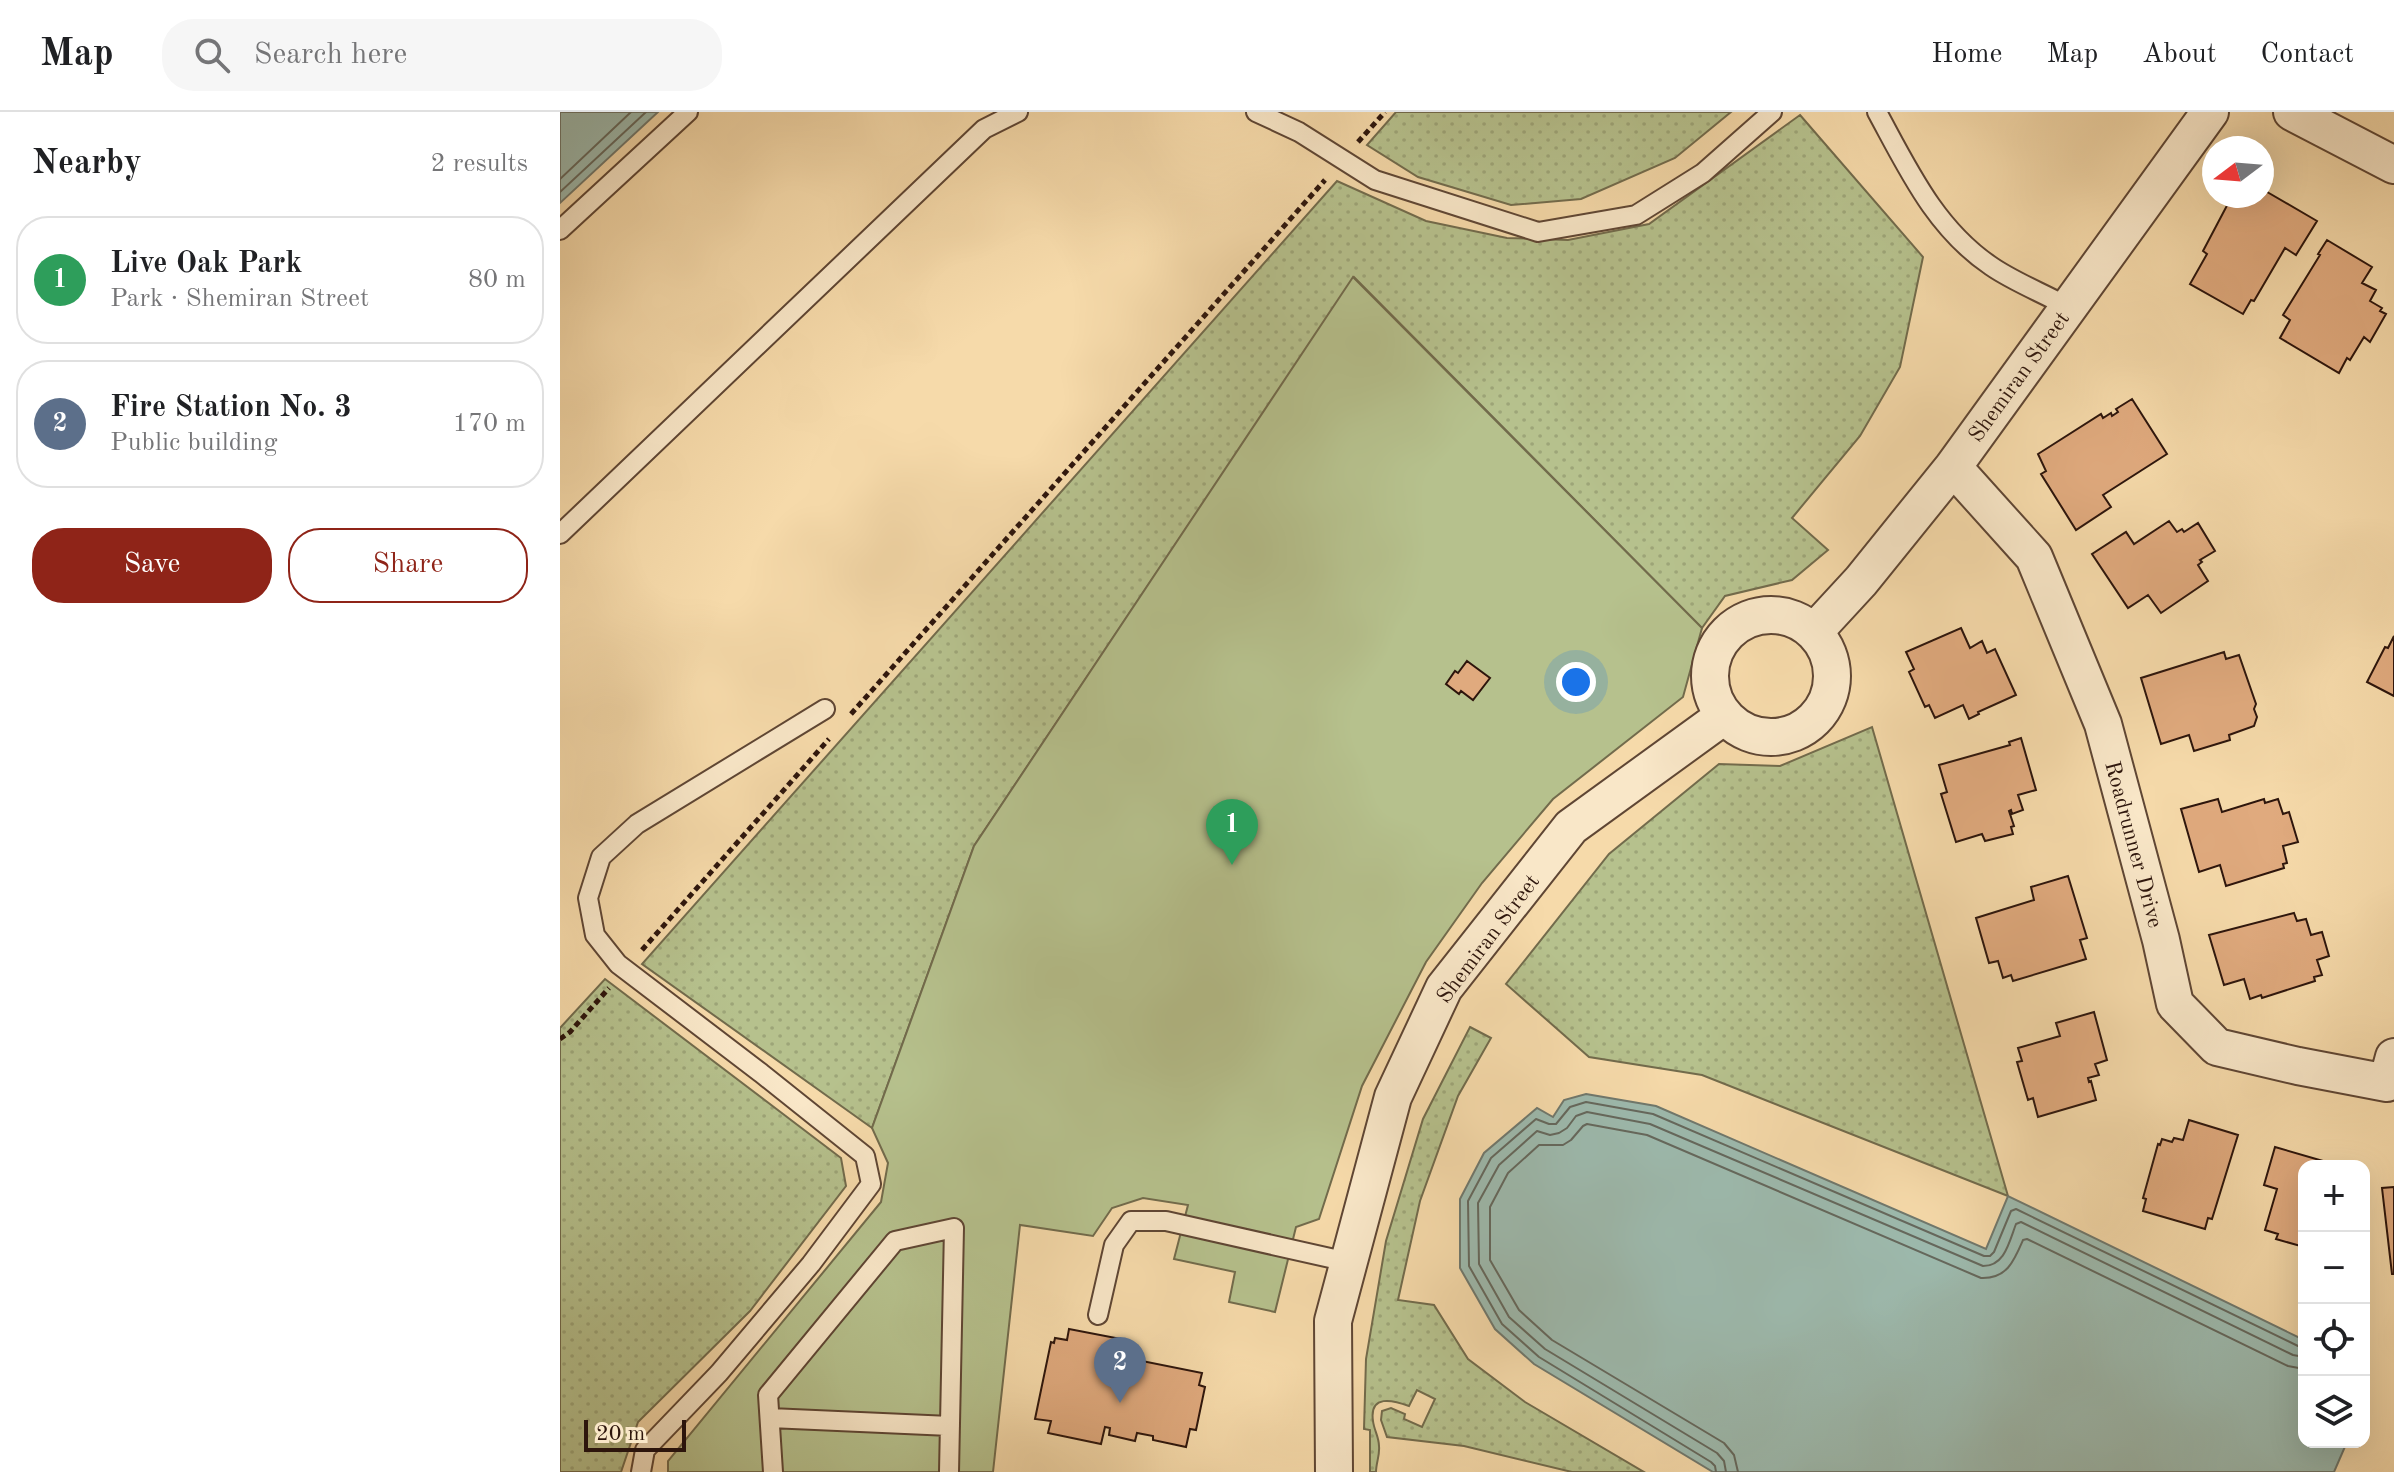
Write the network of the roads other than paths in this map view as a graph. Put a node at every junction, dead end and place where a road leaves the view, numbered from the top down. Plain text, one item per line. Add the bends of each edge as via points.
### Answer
1 (688, 112) edge
2 (1018, 112) edge
3 (1256, 112) edge
4 (1772, 112) edge
5 (1877, 112) edge
6 (2210, 112) edge
7 (2292, 112) edge
8 (2394, 165) edge
9 (560, 230) edge
10 (2068, 307) junction
11 (1953, 467) junction
12 (560, 534) edge
13 (1814, 632) junction
14 (825, 709) dead end
15 (1724, 716) junction
16 (2394, 1057) edge
17 (1348, 1262) junction
18 (1098, 1315) dead end
19 (770, 1418) junction
20 (950, 1426) junction
21 (641, 1472) edge
22 (773, 1472) edge
23 (949, 1472) edge
24 (1334, 1472) edge

1 - 9 lane
2 - 12 lane via 984,129
3 - 4 lane via 1375,180 1538,232 1636,215 1703,173
5 - 10 lane via 1921,193 1949,230 1991,266
6 - 10 street, Shemiran Street
7 - 8 street
10 - 11 street, Shemiran Street
11 - 13 street, Shemiran Street
11 - 16 street, Roadrunner Drive via 2034,557 2040,571 2103,724 2175,1004 2217,1047 2387,1083
13 - 15 street via 1786,616 1766,614 1731,628 1718,643 1709,681
13 - 15 street via 1830,657 1833,678 1818,717 1781,737 1760,737
14 - 21 lane via 637,824 601,857 588,898 595,935 625,969 865,1156 871,1184 719,1373 645,1450
15 - 17 street, Shemiran Street via 1571,827 1444,988 1393,1097
17 - 18 lane via 1166,1221 1131,1221 1114,1245
17 - 24 street, Shemiran Street via 1333,1321
19 - 20 lane
19 - 20 lane via 768,1395 895,1241 954,1228
19 - 22 lane
20 - 23 lane

